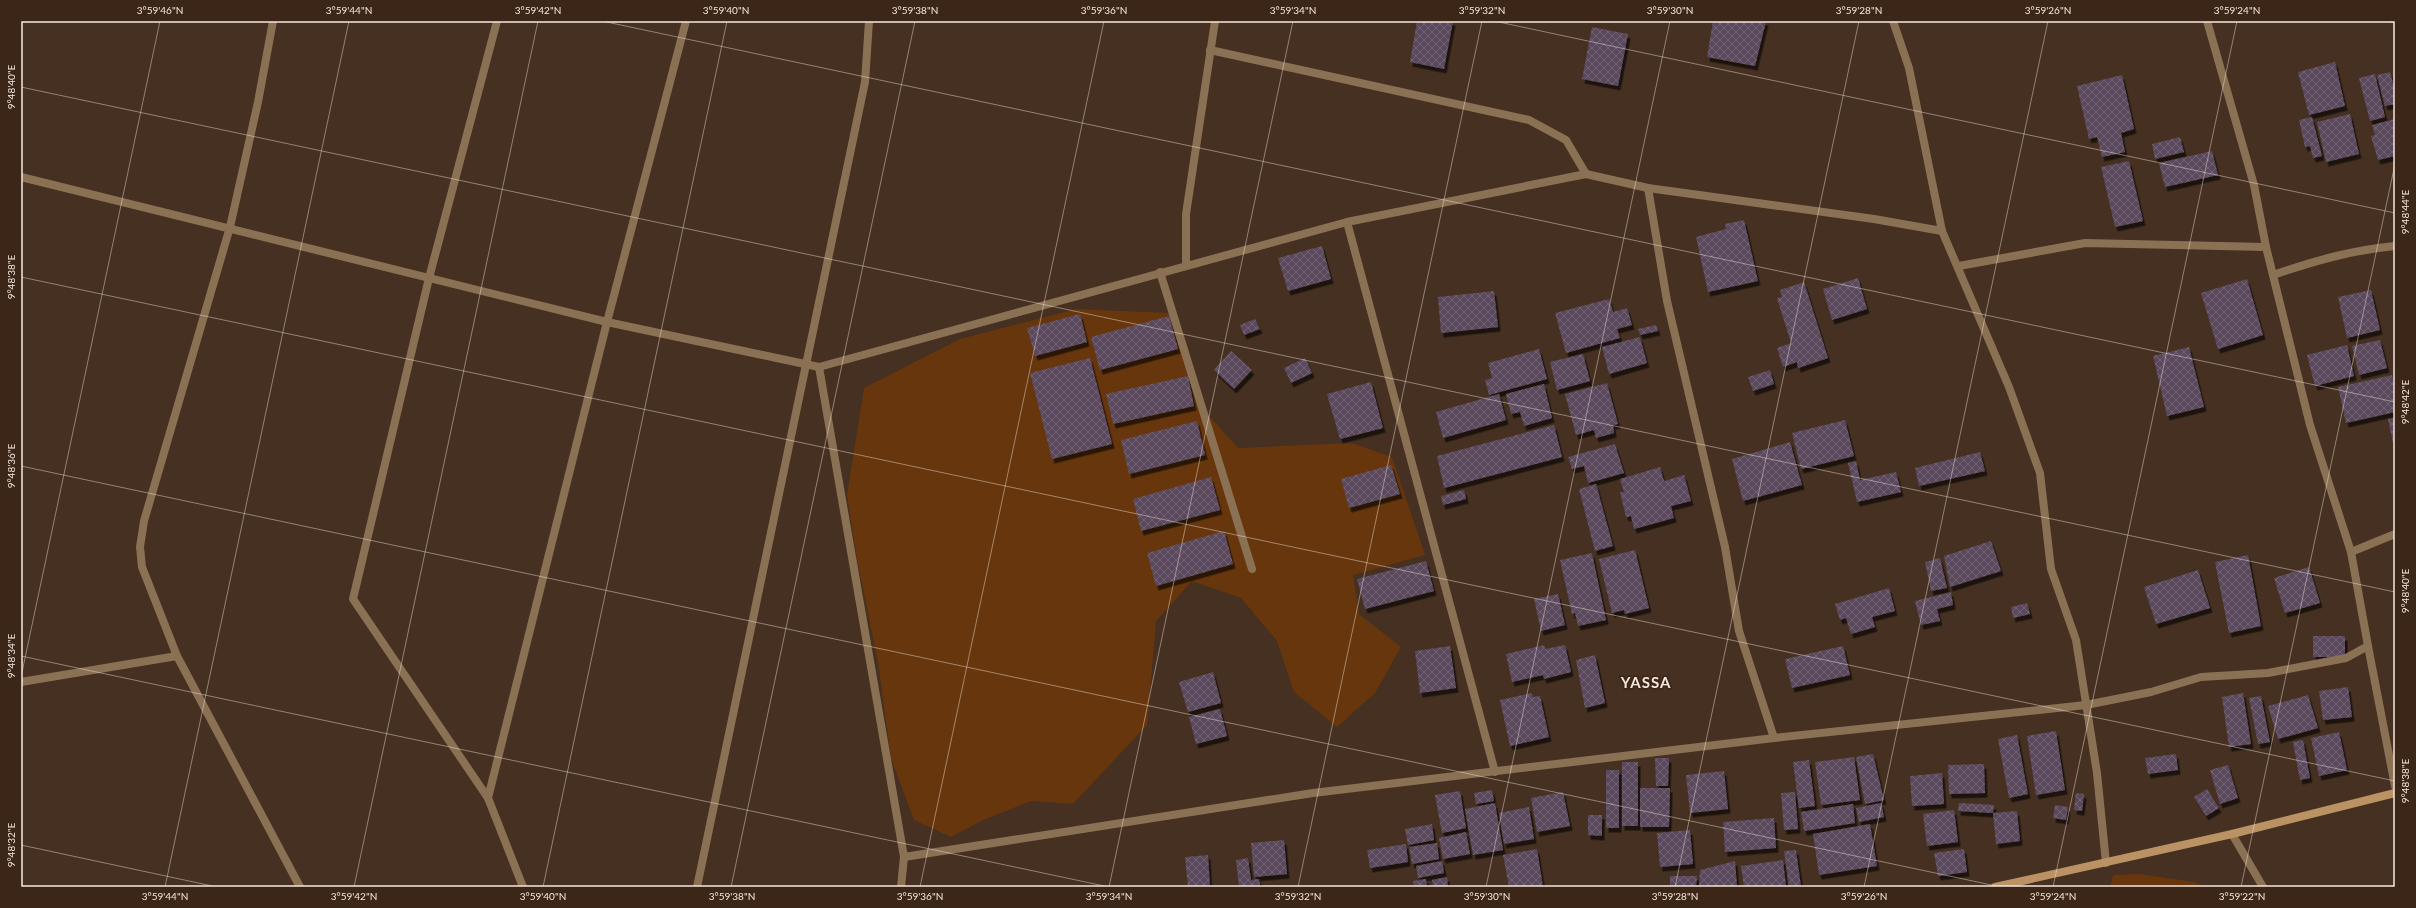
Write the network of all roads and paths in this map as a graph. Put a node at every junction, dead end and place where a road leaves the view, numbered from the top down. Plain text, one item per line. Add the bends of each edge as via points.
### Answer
1 (273, 21) edge
2 (497, 21) edge
3 (686, 21) edge
4 (869, 21) edge
5 (1215, 21) edge
6 (1893, 21) edge
7 (2207, 21) edge
8 (1210, 50) junction
9 (1586, 174) junction
10 (21, 177) edge
11 (1648, 188) junction
12 (1347, 222) junction
13 (230, 227) junction
14 (1942, 231) junction
15 (2395, 246) edge
16 (2266, 247) junction
17 (1186, 264) junction
18 (1959, 266) junction
19 (1160, 272) junction
20 (2273, 275) junction
21 (429, 278) junction
22 (607, 322) junction
23 (805, 364) junction
24 (819, 367) junction
25 (2395, 534) edge
26 (2351, 552) junction
27 (1252, 568) dead end
28 (2368, 646) junction
29 (177, 656) junction
30 (21, 682) edge
31 (2086, 705) junction
32 (1774, 738) junction
33 (1494, 772) junction
34 (2395, 786) edge
35 (2395, 793) edge
36 (488, 798) junction
37 (2232, 834) junction
38 (904, 858) junction
39 (2106, 862) junction
40 (300, 887) edge
41 (523, 887) edge
42 (697, 887) edge
43 (901, 887) edge
44 (1995, 887) edge
45 (2264, 887) edge

1 - 13 street
2 - 21 street
3 - 22 street
4 - 23 street via 865,82
5 - 8 street
6 - 14 street via 1909,68
7 - 16 street via 2254,185
8 - 9 street via 1529,120 1566,140
8 - 17 street via 1186,214
9 - 11 street
9 - 12 street
10 - 13 street
11 - 14 street via 1874,219
11 - 32 street via 1667,301 1725,546 1739,631
12 - 17 street
12 - 33 street
13 - 21 street
13 - 29 street via 144,521 140,547 142,567
14 - 18 street
15 - 20 street via 2362,249 2330,256
16 - 18 street via 2085,243
16 - 20 street
17 - 19 street
18 - 31 street via 2009,387 2040,472 2051,569 2076,640
19 - 24 street
19 - 27 street
20 - 26 street via 2310,425
21 - 22 street
21 - 36 street via 352,599
22 - 23 street
22 - 36 street
23 - 24 street
23 - 42 street
24 - 38 street
25 - 26 street
26 - 28 street
28 - 31 street via 2346,658 2268,673 2201,677 2151,692
28 - 34 street
29 - 30 street
29 - 40 street
31 - 32 street
31 - 39 street via 2097,773
32 - 33 street
33 - 38 street via 1313,793
35 - 37 main road
36 - 41 street
37 - 39 main road
37 - 45 street
38 - 43 street
39 - 44 main road

